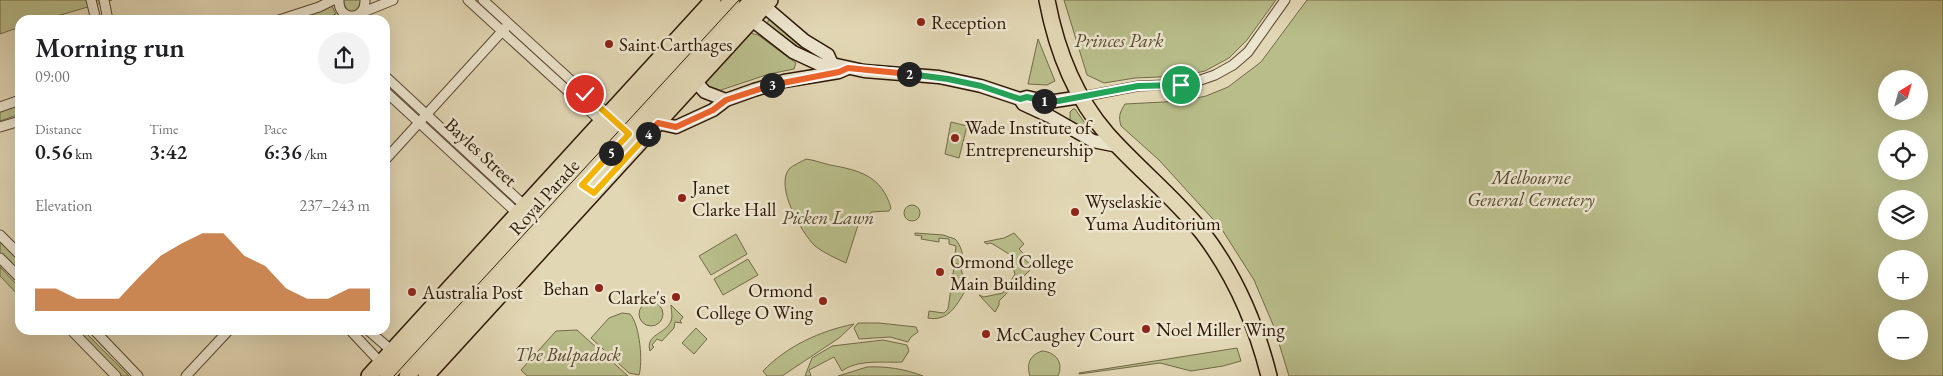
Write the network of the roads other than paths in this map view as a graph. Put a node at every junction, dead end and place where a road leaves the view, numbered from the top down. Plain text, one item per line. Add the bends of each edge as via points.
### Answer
1 (333, 0) edge
2 (339, 0) edge
3 (365, 0) edge
4 (392, 0) edge
5 (468, 0) edge
6 (483, 0) edge
7 (713, 0) edge
8 (1047, 0) edge
9 (1285, 0) edge
10 (761, 2) edge
11 (105, 3) edge
12 (92, 5) edge
13 (736, 7) edge
14 (299, 15) edge
15 (354, 15) junction
16 (505, 27) junction
17 (832, 64) junction
18 (848, 68) junction
19 (390, 81) edge
20 (696, 82) junction
21 (390, 95) edge
22 (1081, 96) junction
23 (1020, 99) junction
24 (726, 100) junction
25 (15, 102) edge
26 (0, 107) edge
27 (426, 115) junction
28 (15, 122) edge
29 (420, 122) junction
30 (658, 123) junction
31 (0, 127) edge
32 (615, 128) junction
33 (1118, 146) junction
34 (390, 155) edge
35 (588, 189) junction
36 (530, 225) junction
37 (0, 235) edge
38 (496, 248) junction
39 (15, 250) edge
40 (0, 258) edge
41 (15, 273) edge
42 (77, 335) edge
43 (99, 335) edge
44 (224, 335) edge
45 (354, 335) edge
46 (374, 335) edge
47 (392, 351) junction
48 (384, 369) edge
49 (116, 376) edge
50 (138, 376) edge
51 (186, 376) edge
52 (369, 376) edge
53 (407, 376) edge
54 (426, 376) edge
55 (1269, 376) edge

1 - 14 street
2 - 15 street via 340,10
3 - 15 street via 363,10
4 - 15 street
5 - 16 street
6 - 16 street
7 - 32 main road, Royal Parade
8 - 22 main road via 1061,51
9 - 22 street via 1248,52 1215,75 1190,84 1138,86
10 - 13 main road, Royal Parade
10 - 17 main road via 811,45 828,55
11 - 12 street
13 - 17 main road via 796,54 821,65
13 - 20 main road, Royal Parade
13 - 32 main road, Royal Parade
16 - 27 street
16 - 32 street
17 - 18 main road
18 - 23 main road via 948,79
18 - 24 main road via 775,84
19 - 27 street, Bayles Street
20 - 24 main road via 705,92
20 - 30 main road, Royal Parade
21 - 29 street, Bayles Street
22 - 23 main road via 1048,102 1027,97
22 - 33 main road
23 - 33 main road via 1023,104 1093,141
24 - 30 main road via 713,110 676,127
25 - 26 street
27 - 29 street
27 - 36 street, Bayles Street
28 - 31 street
29 - 34 street
29 - 36 street, Bayles Street
30 - 35 main road, Royal Parade
32 - 35 main road, Royal Parade
32 - 36 main road, Royal Parade
33 - 55 main road via 1180,207 1218,255 1252,320
35 - 36 main road, Royal Parade
36 - 38 main road, Royal Parade
36 - 53 main road, Royal Parade
36 - 54 main road, Royal Parade
37 - 39 street
38 - 47 main road, Royal Parade
38 - 48 main road, Royal Parade
40 - 41 street
42 - 49 street
43 - 50 street
44 - 51 street
45 - 48 street
46 - 47 street
47 - 48 main road, Royal Parade
48 - 52 main road, Royal Parade

